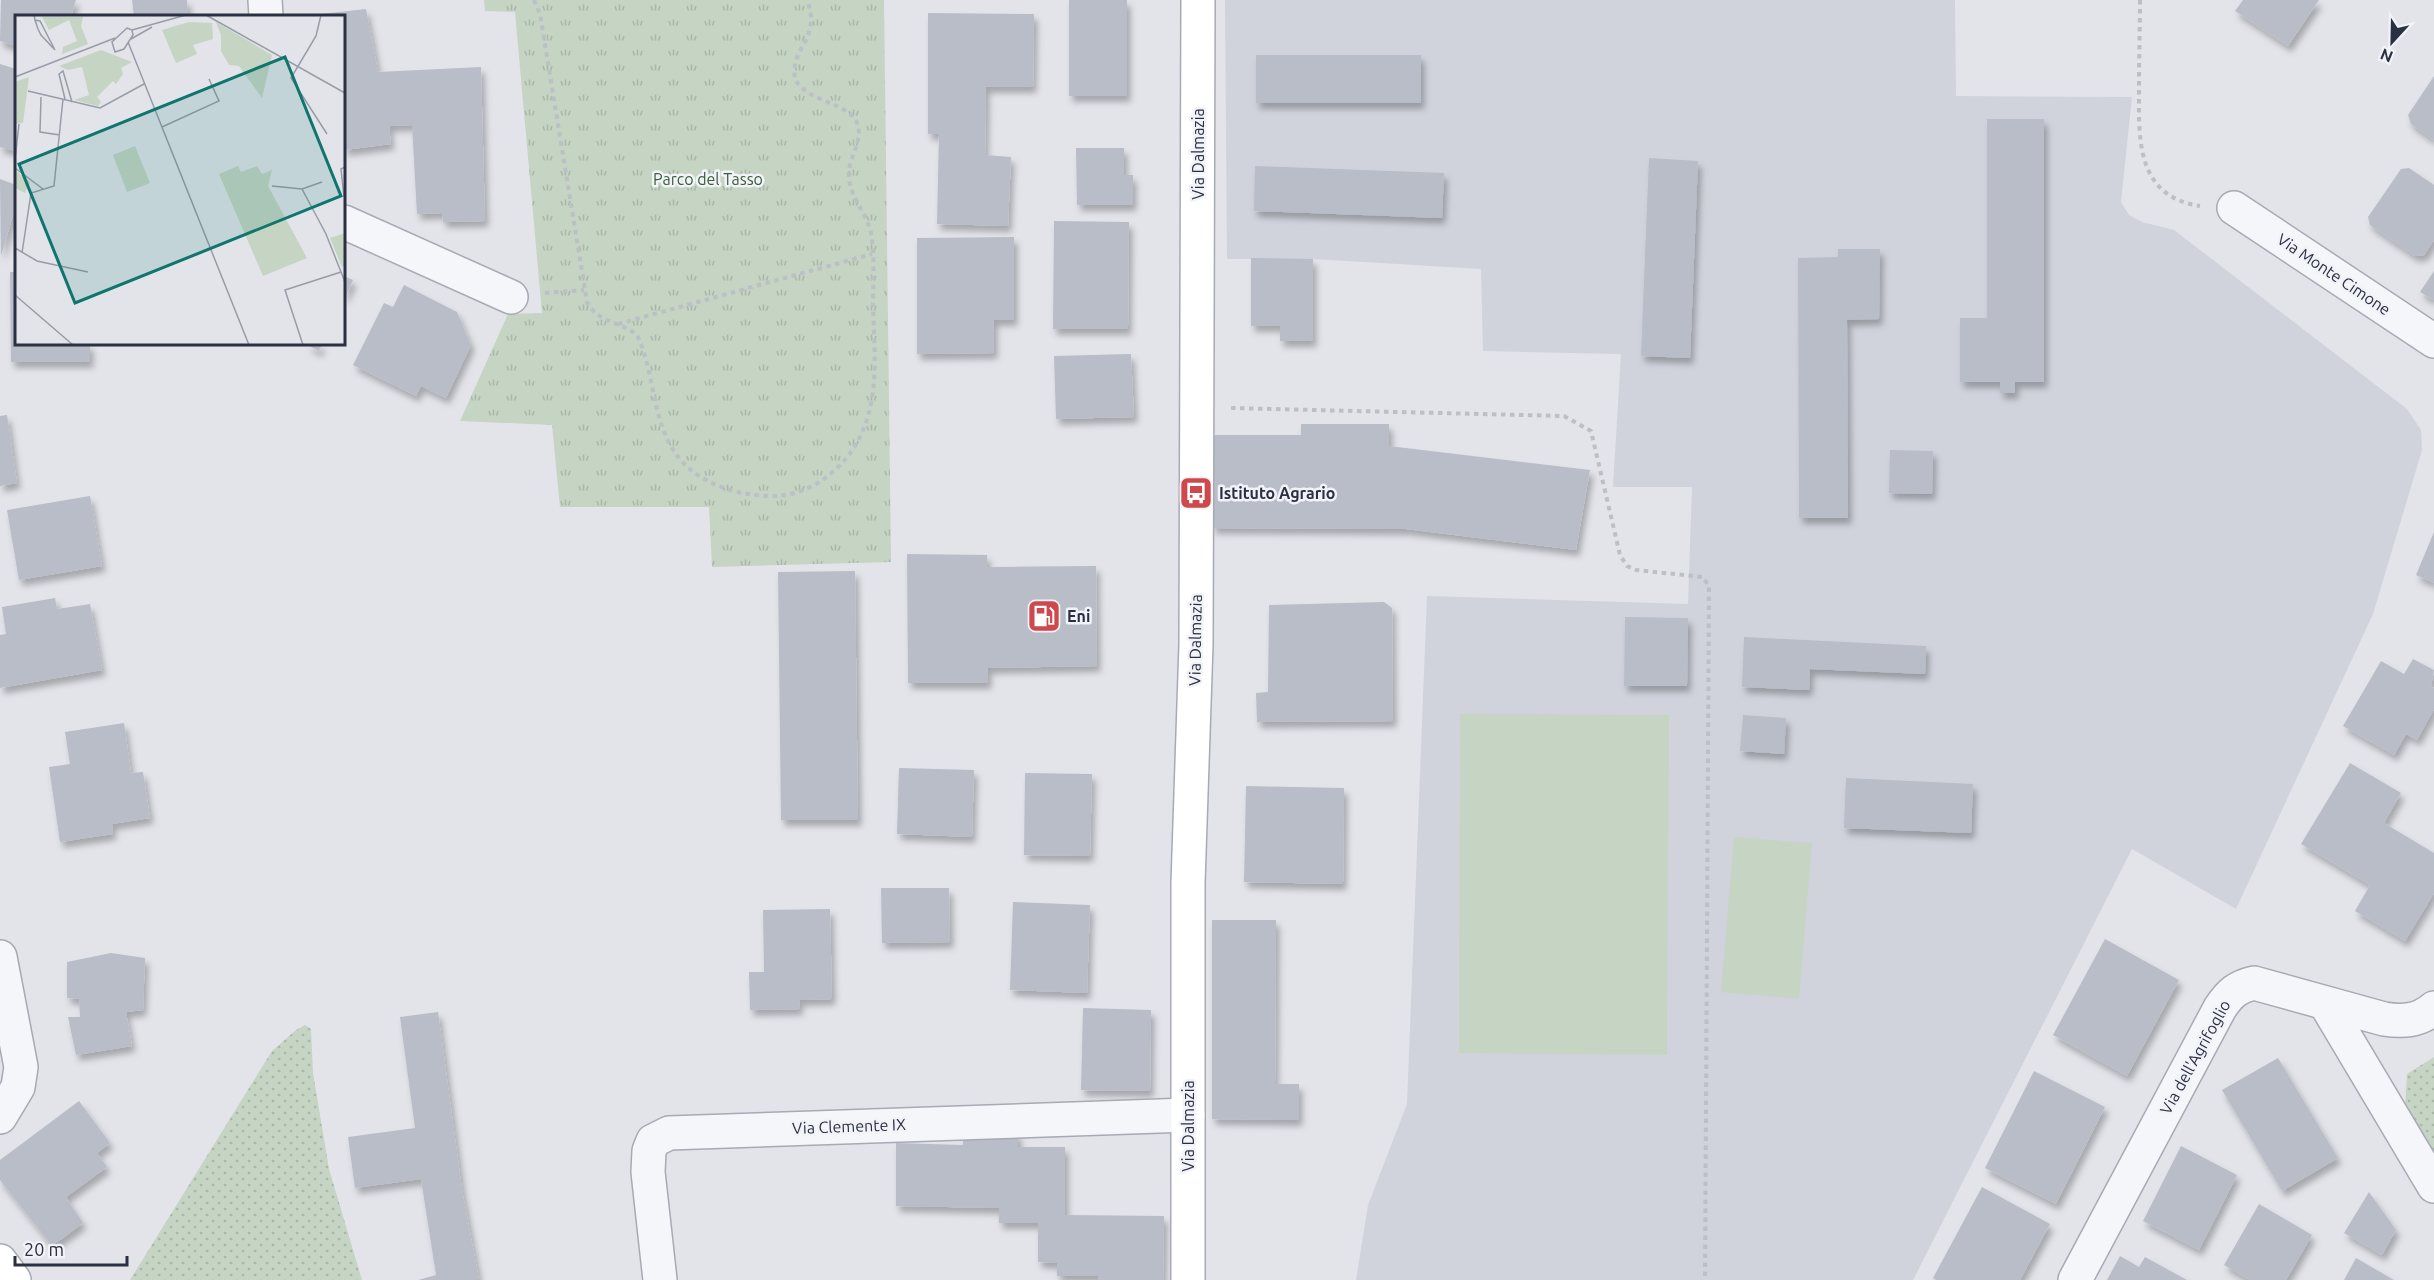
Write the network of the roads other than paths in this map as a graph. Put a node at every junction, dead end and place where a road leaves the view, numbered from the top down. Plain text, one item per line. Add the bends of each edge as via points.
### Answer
1 (265, 0) edge
2 (1198, 0) edge
3 (266, 15) edge
4 (2234, 208) road end
5 (345, 222) edge
6 (511, 297) dead end
7 (2434, 341) edge
8 (0, 957) edge
9 (2325, 1003) junction
10 (2434, 1008) edge
11 (1188, 1115) junction
12 (0, 1117) edge
13 (2434, 1186) edge
14 (0, 1261) edge
15 (14, 1280) edge
16 (660, 1280) edge
17 (1188, 1280) edge
18 (2076, 1280) edge

1 - 3 street
2 - 11 street, Via Dalmazia via 1196,644 1188,883
4 - 7 street, Via Monte Cimone
5 - 6 street
8 - 12 street via 21,1067 18,1087
9 - 10 street, Via dell'Agrifoglio via 2401,1022 2420,1018
9 - 13 street
9 - 18 street, Via dell'Agrifoglio via 2254,982 2230,994
11 - 16 street, Via Clemente IX via 669,1133 653,1141 648,1161
11 - 17 street, Via Dalmazia
14 - 15 street

